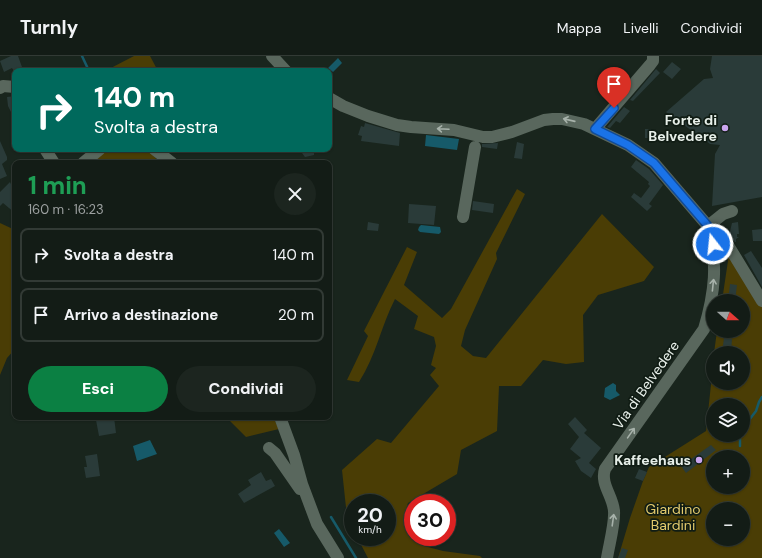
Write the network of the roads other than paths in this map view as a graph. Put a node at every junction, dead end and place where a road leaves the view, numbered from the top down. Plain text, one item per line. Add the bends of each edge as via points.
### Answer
1 (272, 56) edge
2 (653, 56) edge
3 (283, 68) edge
4 (12, 87) edge
5 (0, 88) edge
6 (332, 99) edge
7 (595, 129) junction
8 (475, 142) junction
9 (96, 152) edge
10 (158, 152) edge
11 (87, 160) edge
12 (168, 160) edge
13 (732, 211) dead end
14 (463, 217) dead end
15 (708, 226) junction
16 (762, 301) edge
17 (281, 420) edge
18 (269, 448) dead end
19 (308, 500) junction
20 (338, 558) edge
21 (606, 558) edge

1 - 3 street
2 - 7 street via 650,65
4 - 5 street
8 -> 6 street via 454,130 396,125
7 -> 8 street via 584,124 553,119
7 - 15 street via 628,145 654,163
8 - 14 street
9 - 11 street
10 - 12 street
13 - 15 street via 723,214
15 - 16 street via 726,242
21 -> 15 street, Via di Belvedere via 614,512 604,473 704,329 710,308 714,275 713,244
17 - 19 street
18 - 19 street
19 - 20 street via 317,524

